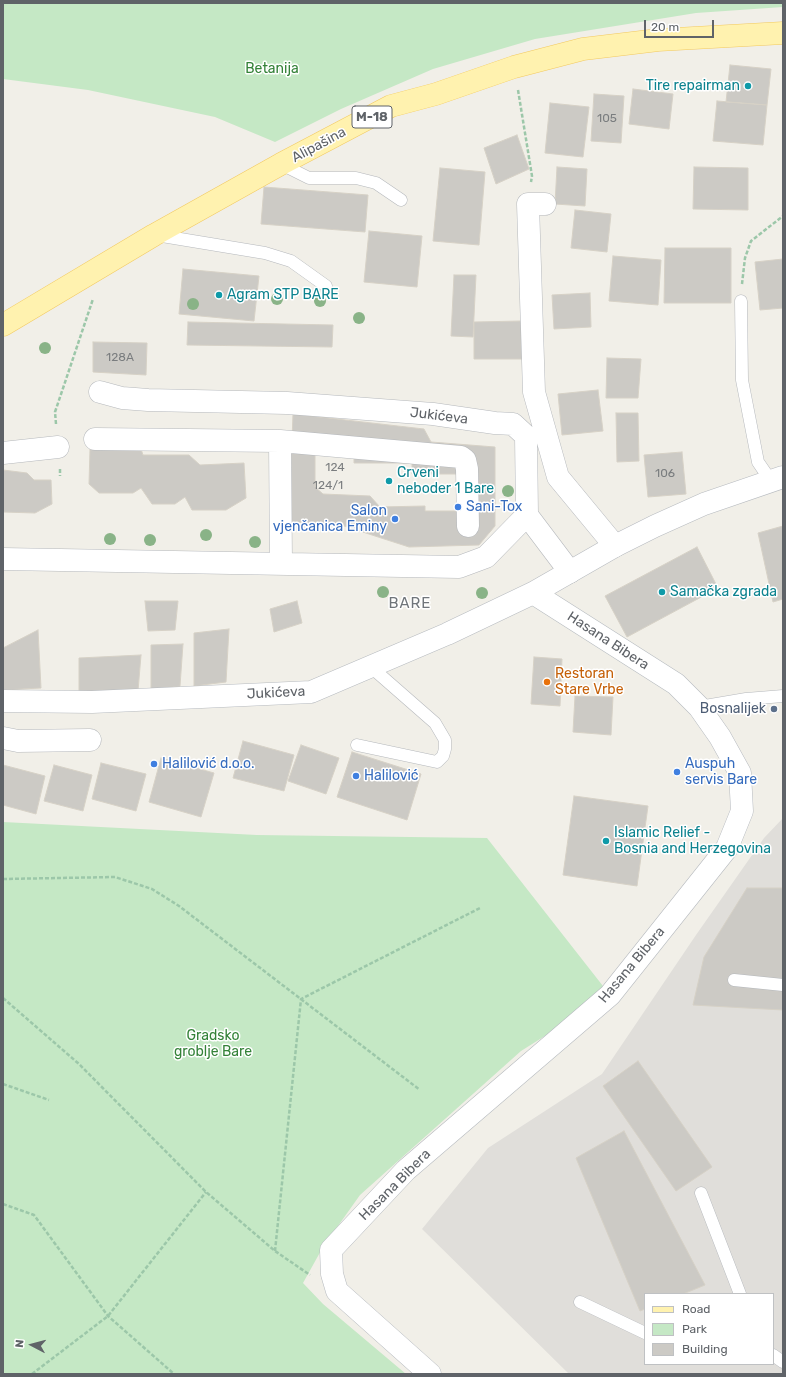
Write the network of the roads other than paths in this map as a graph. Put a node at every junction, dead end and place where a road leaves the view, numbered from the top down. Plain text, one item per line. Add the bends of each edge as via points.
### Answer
1 (783, 34) edge
2 (281, 164) junction
3 (401, 200) dead end
4 (537, 204) road end
5 (154, 235) junction
6 (326, 286) dead end
7 (741, 301) road end
8 (3, 325) edge
9 (100, 392) dead end
10 (95, 439) dead end
11 (280, 441) junction
12 (58, 448) road end
13 (3, 453) edge
14 (777, 479) edge
15 (527, 516) junction
16 (468, 526) dead end
17 (615, 546) junction
18 (3, 559) edge
19 (281, 563) junction
20 (570, 572) junction
21 (532, 592) junction
22 (371, 667) junction
23 (783, 696) edge
24 (3, 701) edge
25 (699, 708) junction
26 (3, 738) edge
27 (90, 740) dead end
28 (357, 745) dead end
29 (734, 980) dead end
30 (783, 985) edge
31 (701, 1193) dead end
32 (740, 1293) edge
33 (580, 1302) dead end
34 (644, 1334) edge
35 (774, 1356) edge
36 (783, 1362) edge
37 (430, 1374) edge

1 - 2 main road, Alipašina / M-18 via 658,40 583,49 514,67 436,94 391,106
2 - 3 lane via 309,178 356,178 376,183
2 - 5 main road, Alipašina / M-18
4 - 17 street via 534,392 558,477
5 - 6 lane via 265,253 291,260
5 - 8 main road, Alipašina / M-18
7 - 14 lane via 742,380 758,462
9 - 15 street, Jukićeva via 122,398 287,403 433,414 513,424 526,436
10 - 11 street
11 - 16 street via 461,457 465,460 467,469
11 - 19 street
12 - 13 street
14 - 17 street, Jukićeva via 704,504
15 - 19 street via 486,558 459,567
15 - 20 street
17 - 20 street, Jukićeva
18 - 19 street
20 - 21 street, Jukićeva
21 - 22 street, Jukićeva via 447,634
21 - 25 street, Hasana Bibera via 676,684
22 - 24 street, Jukićeva via 311,692 92,702
22 - 28 lane via 435,723 445,740 445,749 437,762
23 - 25 lane via 746,698
25 - 37 street, Hasana Bibera via 720,737 740,773 742,811 727,848 610,995 406,1170 332,1250 332,1274 337,1291
26 - 27 street via 18,741
29 - 30 lane
31 - 32 lane
33 - 34 lane
35 - 36 lane

